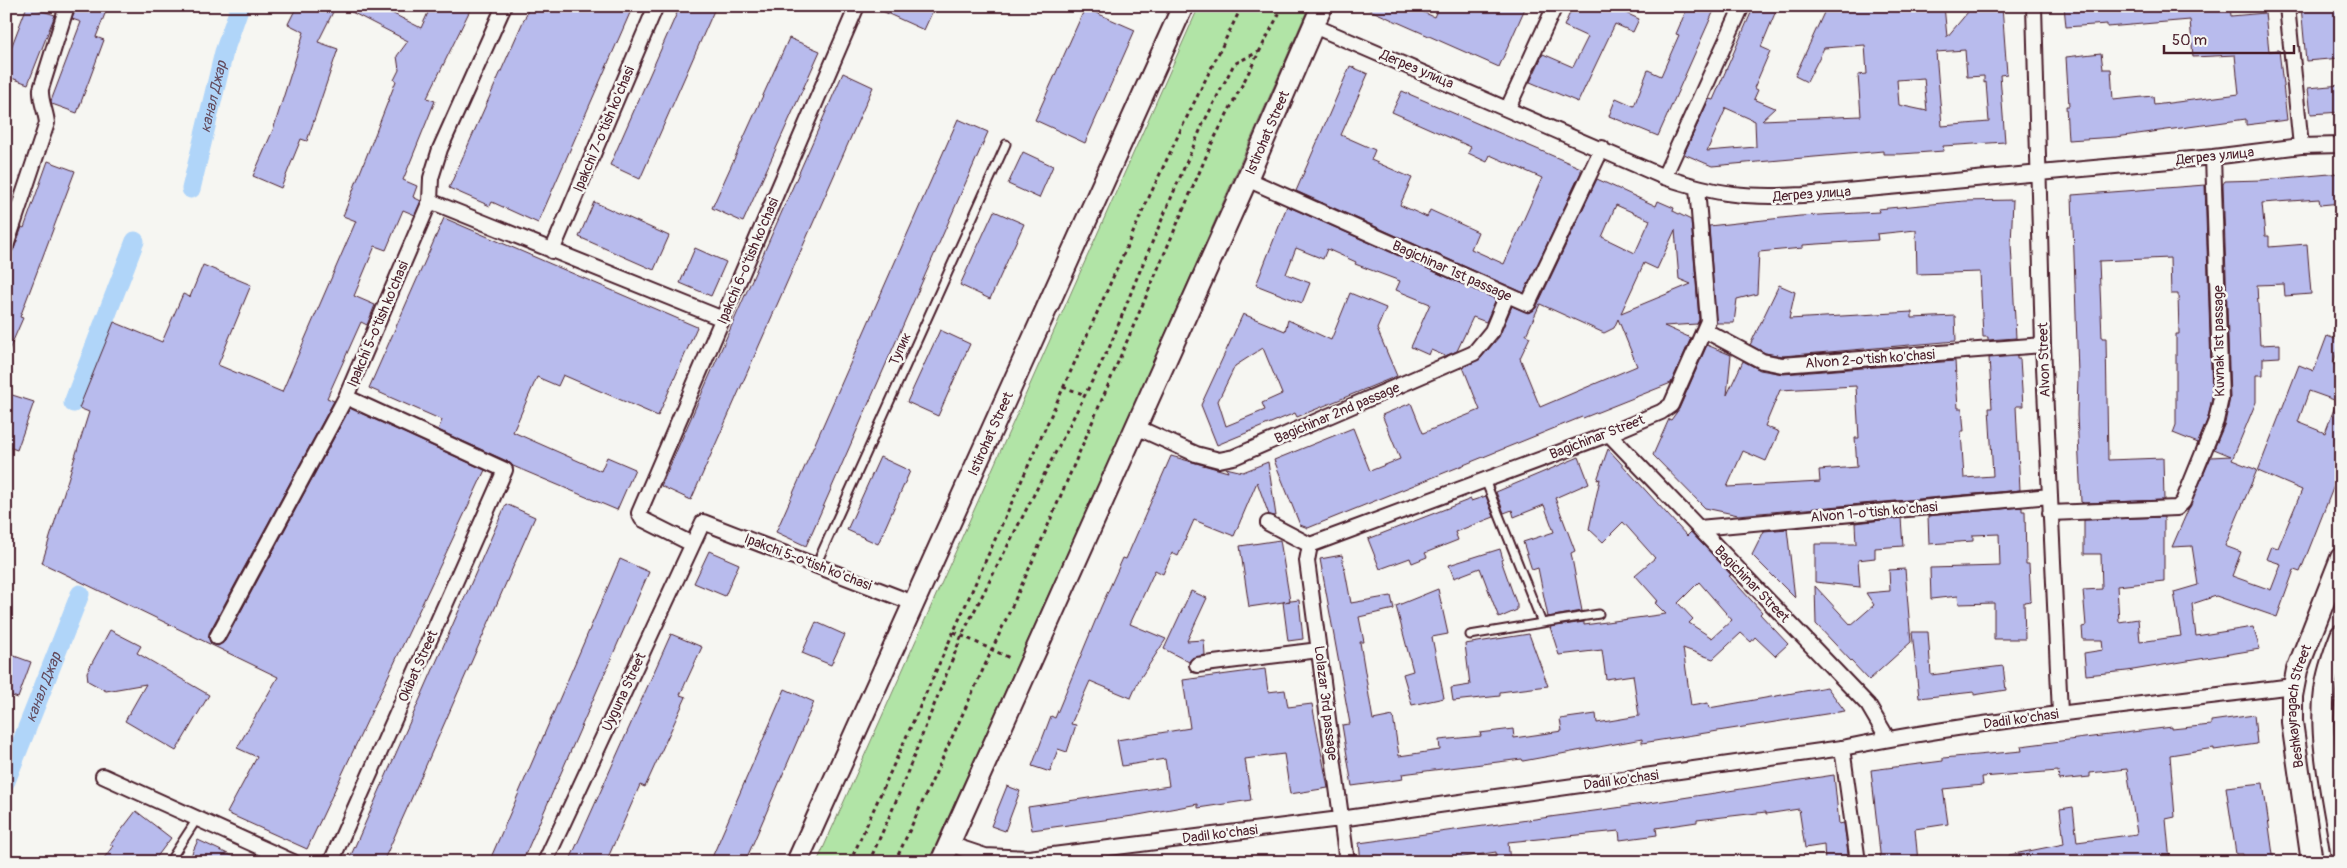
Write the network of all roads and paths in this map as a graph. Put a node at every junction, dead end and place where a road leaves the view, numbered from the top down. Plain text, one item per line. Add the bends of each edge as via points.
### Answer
1 (67, 6) edge
2 (504, 6) edge
3 (656, 6) edge
4 (857, 6) edge
5 (1183, 6) edge
6 (1242, 6) edge
7 (1283, 6) edge
8 (1322, 6) edge
9 (1555, 6) edge
10 (1742, 6) edge
11 (2034, 6) edge
12 (2287, 6) edge
13 (1314, 26) junction
14 (1261, 50) junction
15 (1508, 108) junction
16 (1006, 144) dead end
17 (2341, 145) edge
18 (2300, 146) junction
19 (1602, 148) junction
20 (2213, 157) junction
21 (2039, 174) junction
22 (1664, 177) junction
23 (1247, 179) junction
24 (1697, 188) junction
25 (430, 201) junction
26 (6, 246) edge
27 (552, 251) junction
28 (1506, 295) junction
29 (723, 320) junction
30 (1706, 330) junction
31 (2043, 345) junction
32 (1063, 387) junction
33 (1086, 395) junction
34 (346, 397) junction
35 (1136, 427) junction
36 (1609, 434) junction
37 (505, 470) joint
38 (1485, 480) junction
39 (2050, 496) junction
40 (2050, 513) junction
41 (703, 522) joint
42 (1268, 523) dead end
43 (1698, 528) junction
44 (692, 544) junction
45 (1310, 545) junction
46 (2341, 558) edge
47 (816, 565) junction
48 (912, 603) junction
49 (1599, 614) dead end
50 (1542, 623) junction
51 (954, 632) junction
52 (962, 635) junction
53 (1470, 635) dead end
54 (2341, 635) edge
55 (217, 637) dead end
56 (992, 649) junction
57 (1319, 650) junction
58 (1197, 665) dead end
59 (1029, 666) junction
60 (2293, 686) junction
61 (2060, 713) junction
62 (1888, 739) junction
63 (1842, 748) junction
64 (103, 776) dead end
65 (198, 819) junction
66 (1340, 819) junction
67 (2341, 851) edge
68 (945, 853) edge
69 (169, 862) edge
70 (293, 862) edge
71 (331, 862) edge
72 (545, 862) edge
73 (797, 862) edge
74 (850, 862) edge
75 (869, 862) edge
76 (895, 862) edge
77 (1346, 862) edge
78 (1858, 862) edge
79 (2312, 862) edge

1 - 26 street via 41,89 40,99 47,123
2 - 25 street, Ipakchi 5-o'tish ko'chasi via 440,149
3 - 27 street, Ipakchi 7-o'tish ko'chasi
4 - 29 street, Ipakchi 6-o'tish ko'chasi
5 - 48 main road, Istirohat Street
6 - 32 path via 1184,121
7 - 14 path
8 - 13 main road, Istirohat Street
9 - 15 street
10 - 22 street
11 - 21 street, Alvon Street
12 - 18 street
13 - 15 street, Дегрез улица
13 - 23 main road, Istirohat Street
14 - 33 path via 1234,64 1202,126 1110,346
14 - 56 path via 1211,145
15 - 19 street, Дегрез улица
16 - 47 lane, Тупик
17 - 18 street, Дегрез улица
18 - 20 street, Дегрез улица
19 - 22 street, Дегрез улица
19 - 28 street, Bаgichinar 1st passage via 1530,301 1528,304
20 - 21 street, Дегрез улица
20 - 40 street, Kuvnak 1st passage via 2221,398 2216,421 2183,502 2177,508
21 - 24 street, Дегрез улица via 1766,197 1729,195
21 - 31 street, Alvon Street
22 - 24 street, Дегрез улица
23 - 28 street, Bаgichinar 1st passage
23 - 35 main road, Istirohat Street
24 - 30 street, Bаgichinar Street via 1708,308
25 - 27 street
25 - 34 street, Ipakchi 5-o'tish ko'chasi
27 - 29 street
28 - 35 street, Bаgichinar 2nd passage via 1492,331 1474,354 1234,457 1219,460 1196,454
29 - 44 street, Ipakchi 6-o'tish ko'chasi via 639,516
30 - 31 street, Alvon 2-o'tish ko'chasi via 1762,361 1782,366
30 - 36 street, Bаgichinar Street via 1671,405
31 - 39 street, Alvon Street
32 - 33 path
32 - 51 path
33 - 52 path
34 - 37 street, Ipakchi 5-o'tish ko'chasi
34 - 55 street
35 - 59 main road, Istirohat Street
36 - 38 street, Bаgichinar Street
36 - 43 street, Bagichinar Street
37 - 71 street, Okibat Street
38 - 45 street, Bаgichinar Street
38 - 50 lane
39 - 40 street, Alvon Street
39 - 43 street, Alvon 1-o'tish ko'chasi
40 - 61 street, Alvon Street
41 - 44 street, Uyguna Street
41 - 47 street, Ipakchi 5-o'tish ko'chasi
42 - 45 street
43 - 62 street, Bagichinar Street via 1868,705
44 - 72 street, Uyguna Street
45 - 57 street, Lolazar 3rd passage via 1307,561
46 - 60 main road, Beshkayragach Street
47 - 48 street, Ipakchi 5-o'tish ko'chasi
48 - 73 main road, Istirohat Street
49 - 50 lane
50 - 53 lane
51 - 52 path
51 - 74 path
52 - 56 path
52 - 75 path
54 - 67 main road, Beshkayragach Street via 2327,679 2323,716
56 - 59 path
56 - 76 path
57 - 58 street
57 - 66 street, Lolazar 3rd passage
59 - 68 main road, Istirohat Street
60 - 61 street, Dadil ko'chasi
60 - 79 main road, Beshkayragach Street via 2292,722
61 - 62 street, Dadil ko'chasi
62 - 63 street, Dadil ko'chasi
63 - 66 street, Dadil ko'chasi
63 - 78 street
64 - 65 street
65 - 69 lane
65 - 70 street
66 - 68 street, Dadil ko'chasi via 1029,858
66 - 77 street, Lolazar 3rd passage

